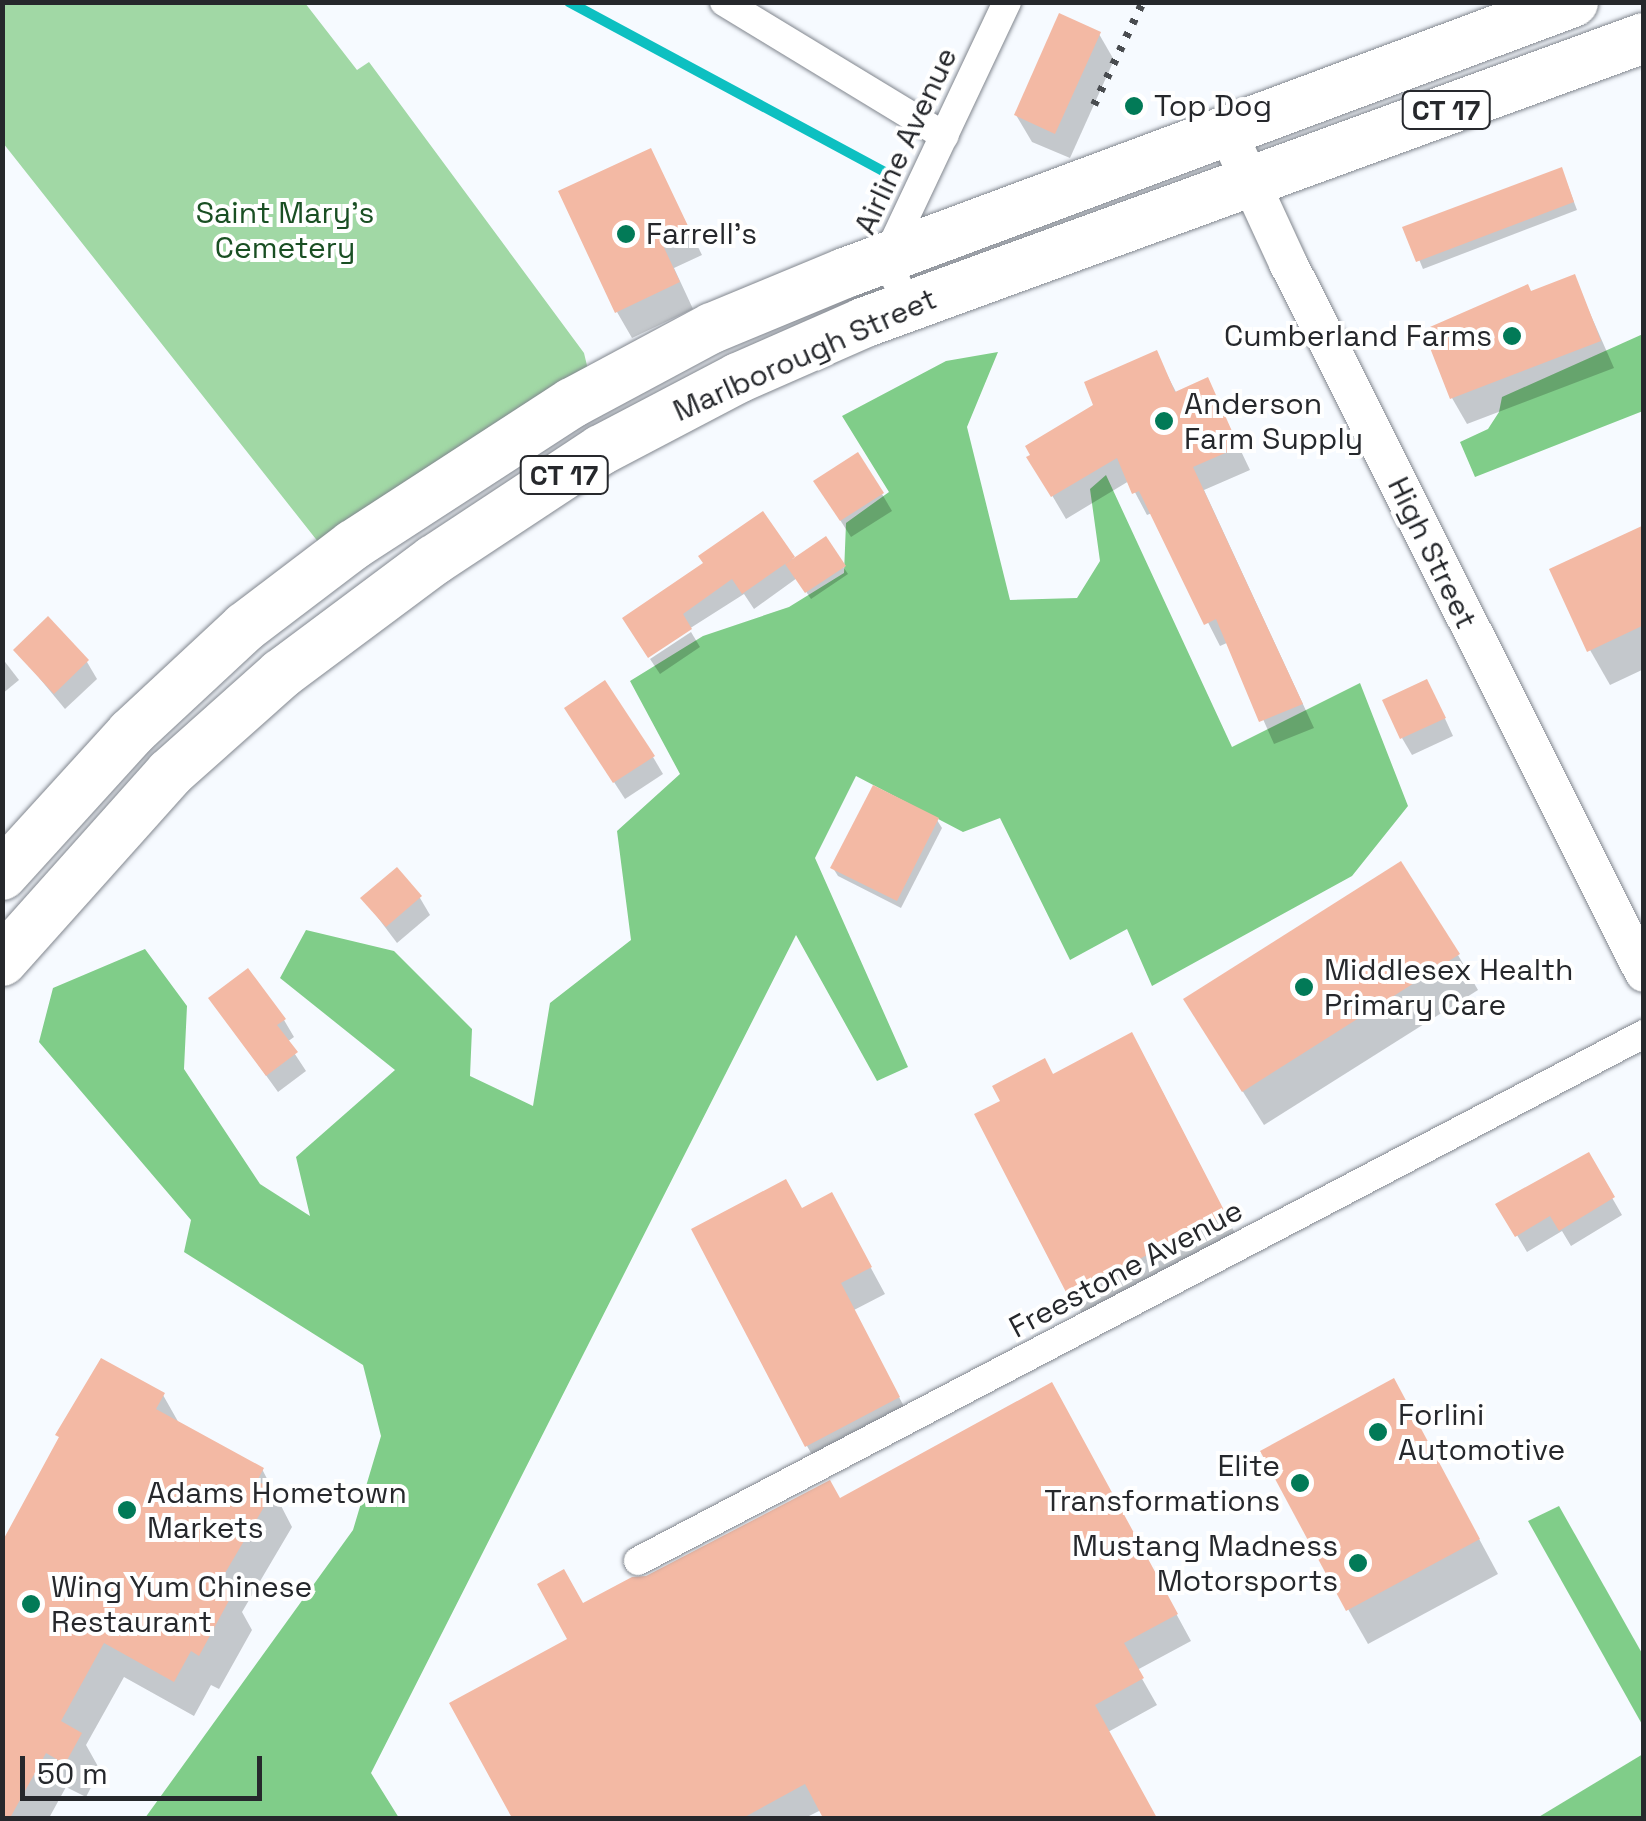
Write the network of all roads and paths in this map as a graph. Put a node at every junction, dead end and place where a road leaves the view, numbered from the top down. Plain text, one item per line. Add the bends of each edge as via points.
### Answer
1 (724, 2) edge
2 (1007, 2) edge
3 (1574, 2) edge
4 (1644, 38) edge
5 (1227, 131) junction
6 (944, 136) junction
7 (1248, 182) junction
8 (886, 258) junction
9 (908, 306) junction
10 (2, 875) edge
11 (2, 960) edge
12 (1644, 972) edge
13 (1644, 1034) edge
14 (638, 1560) dead end

1 - 6 street
2 - 6 street, Airline Avenue
3 - 5 highway, Marlborough Street / CT 17
4 - 7 highway, Marlborough Street / CT 17
5 - 7 street, High Street
5 - 8 highway, Marlborough Street / CT 17
6 - 8 street, Airline Avenue
7 - 9 highway, Marlborough Street / CT 17
7 - 12 street, High Street
8 - 9 street, Airline Avenue
8 - 10 highway, Marlborough Street / CT 17 via 712,328 589,394 354,546 186,679
9 - 11 highway, Marlborough Street / CT 17 via 738,378 601,450 356,614 170,773
13 - 14 street, Freestone Avenue

